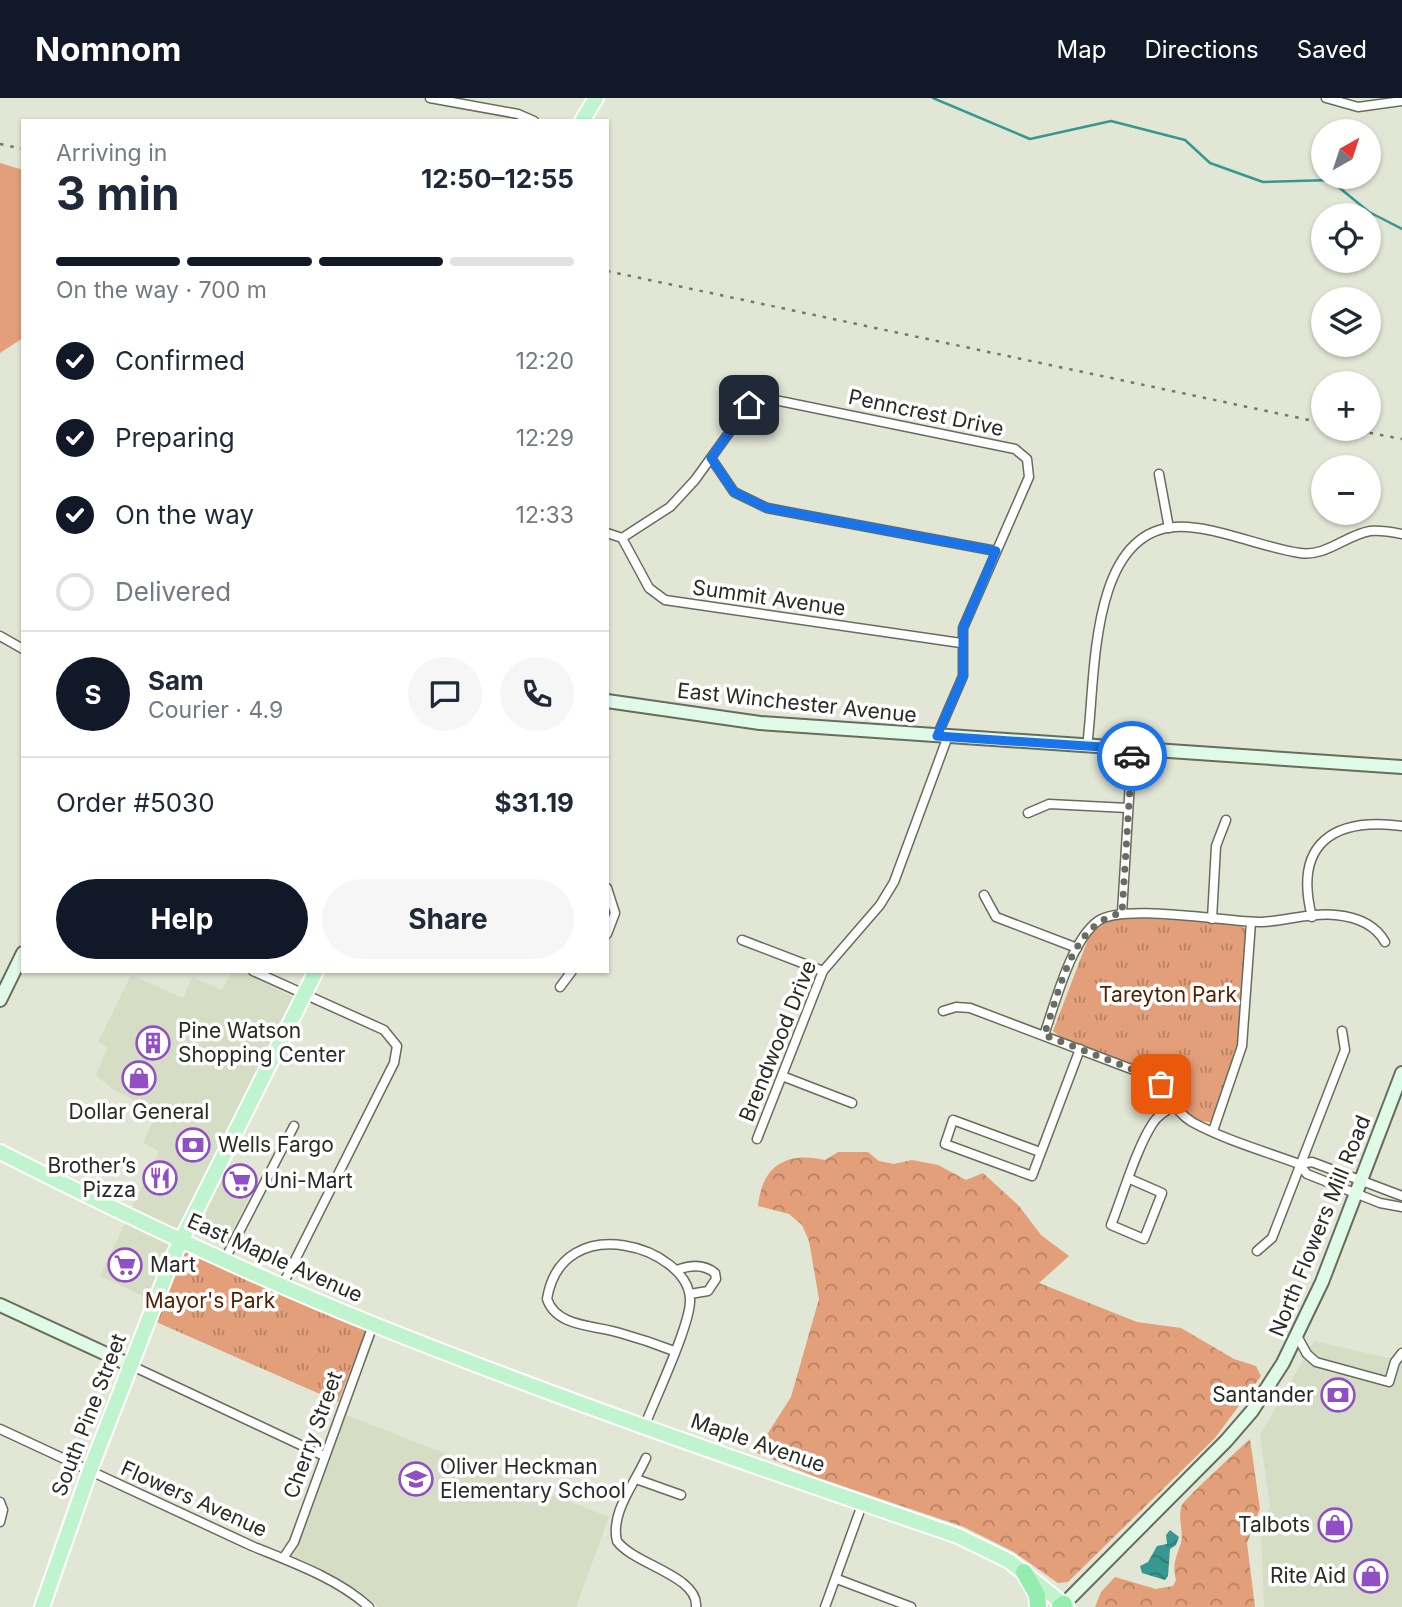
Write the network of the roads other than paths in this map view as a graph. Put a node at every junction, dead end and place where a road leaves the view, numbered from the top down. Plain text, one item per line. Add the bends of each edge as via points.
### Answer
1 (430, 98) edge
2 (596, 98) edge
3 (1326, 98) edge
4 (1402, 101) edge
5 (529, 119) edge
6 (583, 119) edge
7 (711, 458) junction
8 (1160, 474) dead end
9 (1169, 528) junction
10 (609, 534) edge
11 (1402, 534) edge
12 (622, 538) junction
13 (996, 551) junction
14 (0, 636) edge
15 (961, 643) junction
16 (21, 648) edge
17 (609, 701) edge
18 (943, 736) junction
19 (1087, 746) junction
20 (1132, 749) junction
21 (1402, 767) edge
22 (1128, 808) junction
23 (1028, 813) dead end
24 (1226, 820) dead end
25 (1402, 826) edge
26 (609, 894) edge
27 (984, 895) dead end
28 (1122, 913) junction
29 (1312, 917) junction
30 (1212, 919) junction
31 (1251, 922) junction
32 (609, 929) edge
33 (742, 940) dead end
34 (1385, 942) dead end
35 (1077, 948) junction
36 (21, 957) edge
37 (823, 971) junction
38 (257, 973) edge
39 (315, 973) edge
40 (570, 973) edge
41 (560, 987) dead end
42 (304, 995) junction
43 (0, 1000) edge
44 (943, 1011) dead end
45 (1342, 1031) dead end
46 (1044, 1035) junction
47 (1080, 1049) junction
48 (1402, 1073) edge
49 (782, 1076) junction
50 (852, 1103) dead end
51 (1174, 1106) junction
52 (294, 1125) dead end
53 (1213, 1131) junction
54 (757, 1139) dead end
55 (0, 1152) edge
56 (1040, 1152) junction
57 (1299, 1164) junction
58 (1130, 1179) junction
59 (1361, 1179) junction
60 (1355, 1194) junction
61 (1402, 1196) edge
62 (1402, 1207) edge
63 (181, 1239) junction
64 (1256, 1251) dead end
65 (225, 1259) junction
66 (677, 1270) junction
67 (283, 1284) junction
68 (690, 1294) junction
69 (0, 1306) edge
70 (373, 1325) junction
71 (1297, 1336) junction
72 (421, 1343) joint
73 (674, 1351) junction
74 (1402, 1353) edge
75 (130, 1365) junction
76 (645, 1425) junction
77 (0, 1429) edge
78 (324, 1456) junction
79 (646, 1458) dead end
80 (90, 1470) junction
81 (636, 1479) junction
82 (681, 1495) dead end
83 (0, 1502) edge
84 (863, 1502) junction
85 (0, 1522) edge
86 (284, 1557) junction
87 (1024, 1572) junction
88 (837, 1578) junction
89 (1063, 1606) edge
90 (42, 1607) edge
91 (369, 1607) edge
92 (696, 1607) edge
93 (825, 1607) edge
94 (911, 1607) edge
95 (1038, 1607) edge

1 - 5 street
2 - 6 main road
3 - 4 street via 1358,107
7 - 12 street, Penncrest Drive via 670,507
7 - 13 street via 734,492 767,508
7 - 13 street, Penncrest Drive via 744,410 764,399 1015,449 1027,459 1029,477
8 - 9 street
9 - 11 street via 1203,530 1308,554 1370,531
9 - 19 street via 1140,540 1117,571 1100,622
10 - 12 street
12 - 15 street, Summit Avenue via 649,588 665,600
13 - 15 street, Penncrest Drive via 968,614
14 - 16 street
15 - 18 street, Penncrest Drive via 963,676
17 - 18 street, East Winchester Avenue via 760,723
18 - 19 street, East Winchester Avenue
18 - 37 street, Brendwood Drive via 894,881 880,905
19 - 20 street, East Winchester Avenue
20 - 21 street, East Winchester Avenue
20 - 22 street
22 - 23 street via 1049,804
22 - 28 street
24 - 30 street via 1216,846
25 - 29 street via 1355,824 1324,841 1307,875
26 - 32 street via 615,913
27 - 35 street via 996,917
28 - 30 street
28 - 35 street via 1096,922
29 - 31 street
29 - 34 street via 1336,915 1364,922
30 - 31 street
31 - 53 street via 1242,1046
33 - 37 street
35 - 46 street
36 - 43 street
37 - 49 street, Brendwood Drive
38 - 42 street
39 - 42 main road, South Pine Street
40 - 41 street
42 - 63 main road, South Pine Street
42 - 67 street via 384,1030 394,1040 397,1053
44 - 46 street via 970,1008
45 - 57 street via 1345,1050
46 - 47 street
47 - 51 street via 1155,1080
47 - 56 street
48 - 59 street, North Flowers Mill Road
49 - 50 street
49 - 54 street, Brendwood Drive
51 - 53 street via 1192,1122
51 - 58 street via 1153,1122
52 - 65 street
53 - 57 street
55 - 63 main road, East Maple Avenue
56 - 56 street via 1032,1176 945,1144 953,1120
57 - 59 street via 1312,1162
57 - 60 street via 1307,1174
57 - 64 street via 1272,1238
58 - 58 street via 1111,1226 1144,1239 1161,1193
59 - 60 street, North Flowers Mill Road
59 - 61 street
60 - 62 street
60 - 71 street, North Flowers Mill Road
63 - 65 main road, East Maple Avenue
63 - 75 main road, South Pine Street
65 - 67 main road, East Maple Avenue
66 - 68 street
66 - 68 street via 696,1266 715,1273 709,1291
66 - 73 street via 656,1257 602,1242 576,1252 563,1264 547,1299 554,1311 577,1324
67 - 70 main road, East Maple Avenue
68 - 73 street via 690,1307
69 - 75 street
70 - 72 main road, East Maple Avenue
70 - 78 street, Cherry Street
71 - 74 street via 1311,1359 1389,1382
71 - 89 street, North Flowers Mill Road via 1261,1398 1238,1427
72 - 76 main road, Maple Avenue
73 - 76 street
75 - 78 street
75 - 80 main road, South Pine Street
76 - 84 main road, Maple Avenue
77 - 80 street, Flowers Avenue
78 - 86 street, Cherry Street
79 - 81 street
80 - 86 street, Flowers Avenue
80 - 90 main road, South Pine Street
81 - 82 street
81 - 92 street via 615,1525 617,1541 692,1590
83 - 85 street
84 - 87 main road, Maple Avenue via 958,1536
84 - 88 street
86 - 91 street, Flowers Avenue
87 - 89 main road, Maple Avenue
87 - 95 highway via 1037,1595
88 - 93 street
88 - 94 street

